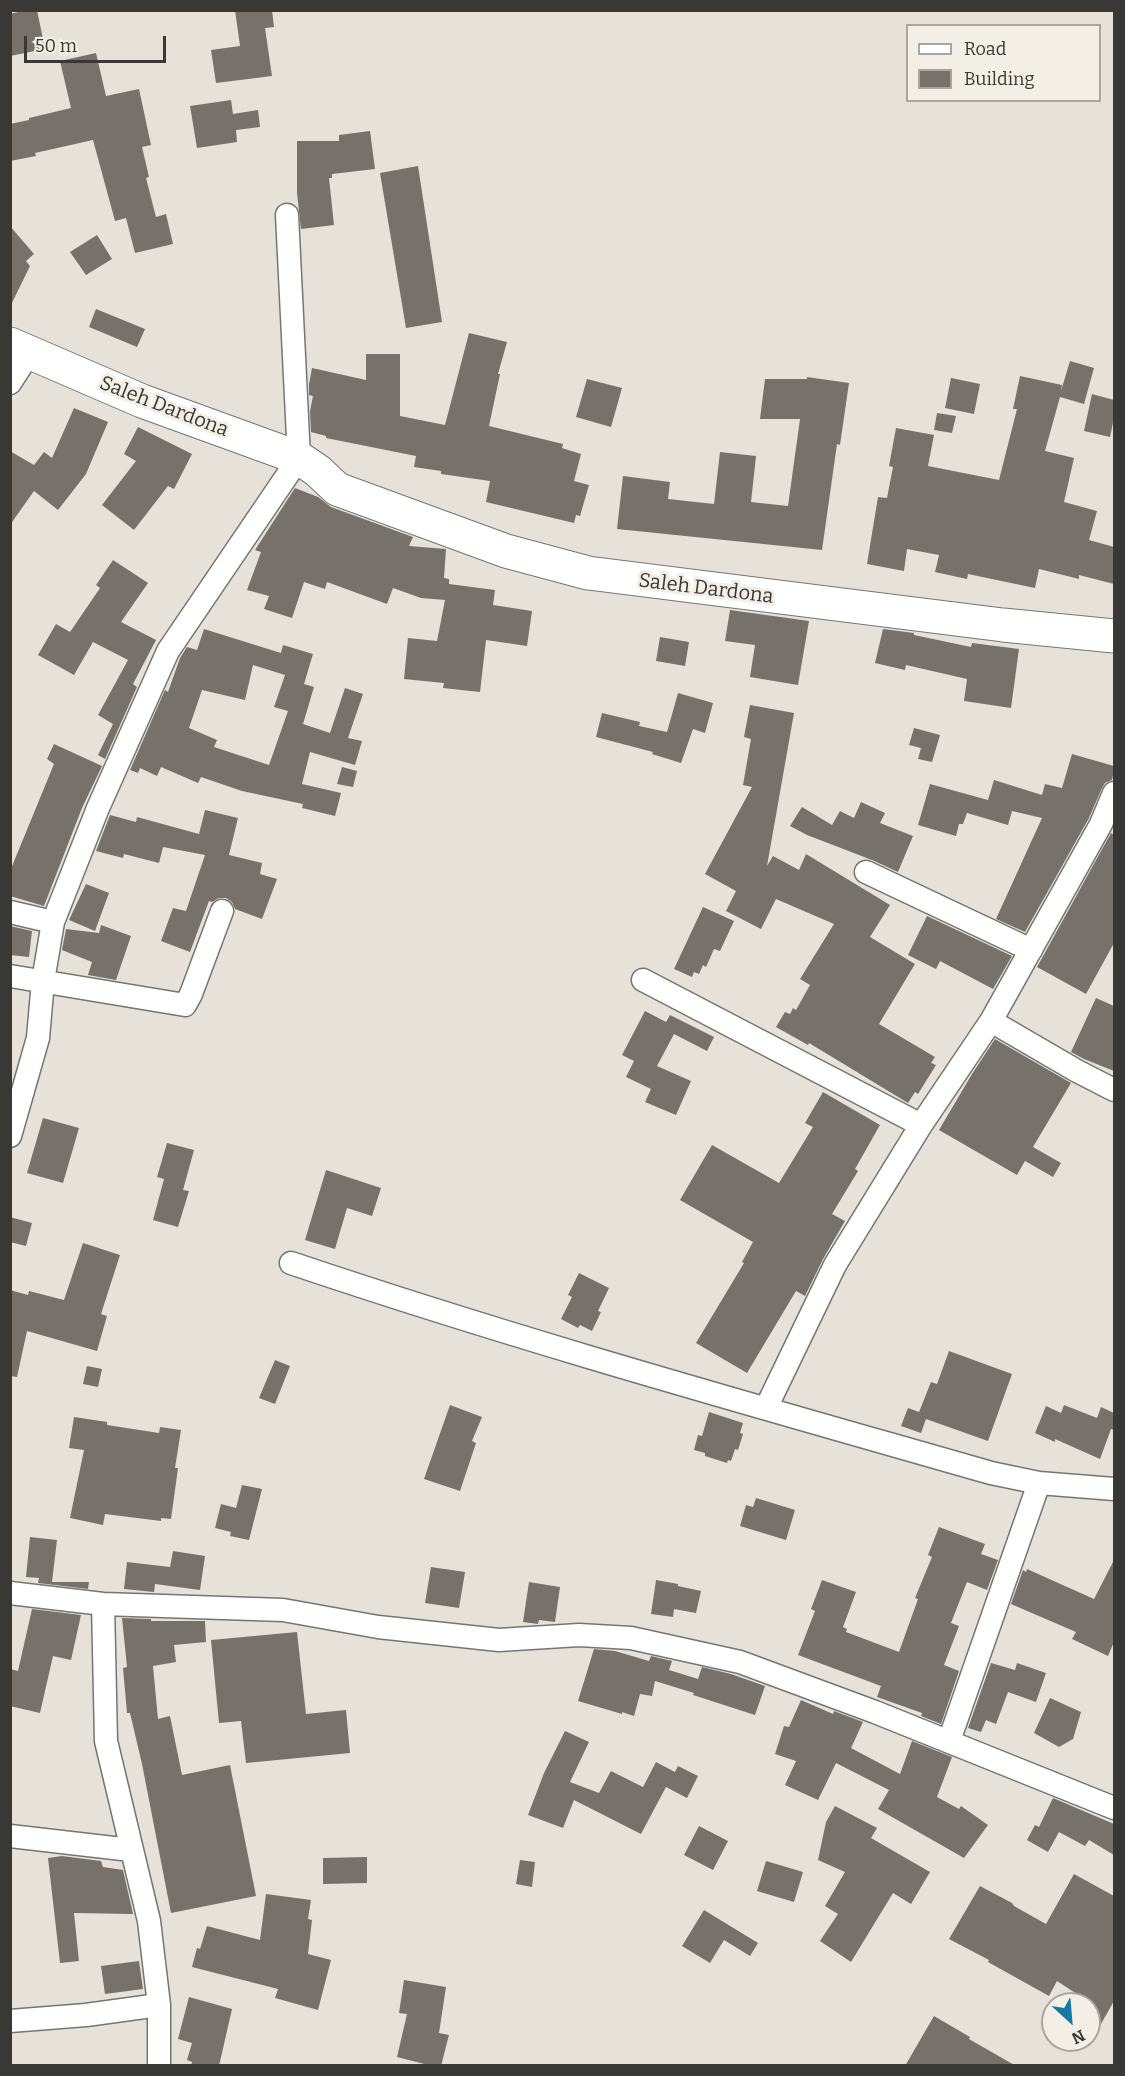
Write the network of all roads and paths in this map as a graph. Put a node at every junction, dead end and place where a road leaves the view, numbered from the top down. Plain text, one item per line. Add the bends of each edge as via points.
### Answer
1 (286, 215) dead end
2 (20, 348) edge
3 (10, 382) edge
4 (308, 464) junction
5 (1114, 619) edge
6 (1114, 636) edge
7 (1114, 793) edge
8 (1108, 827) edge
9 (866, 872) dead end
10 (222, 911) dead end
11 (10, 912) edge
12 (53, 922) junction
13 (1031, 950) junction
14 (10, 976) edge
15 (643, 980) dead end
16 (43, 981) junction
17 (992, 1020) junction
18 (1114, 1090) edge
19 (16, 1093) edge
20 (921, 1125) junction
21 (10, 1136) edge
22 (291, 1263) dead end
23 (766, 1408) junction
24 (1039, 1483) junction
25 (1114, 1489) edge
26 (10, 1593) edge
27 (103, 1604) junction
28 (949, 1741) junction
29 (1114, 1808) edge
30 (10, 1836) edge
31 (131, 1850) junction
32 (159, 2005) junction
33 (10, 2021) edge
34 (159, 2066) edge

1 - 4 street
2 - 3 street
2 - 4 street, Saleh Dardona via 141,401
4 - 5 street, Saleh Dardona via 342,472 594,558 796,578
4 - 6 street, Saleh Dardona via 337,489 506,551 588,573 1004,626
4 - 12 street via 168,651 98,808
7 - 8 street
8 - 13 street
9 - 13 street
10 - 16 street via 185,1005
11 - 12 street
12 - 16 street
13 - 17 street
14 - 16 street
15 - 20 street
16 - 19 street via 38,1038
17 - 18 street
17 - 20 street
19 - 21 street
20 - 23 street via 835,1265
22 - 23 street
23 - 24 street via 991,1473
24 - 25 street
24 - 28 street
26 - 27 street
27 - 28 street via 283,1610 378,1627 498,1640 579,1635 631,1638 740,1662
27 - 31 street via 106,1741
28 - 29 street
30 - 31 street
31 - 32 street via 148,1921
32 - 33 street
32 - 34 street

